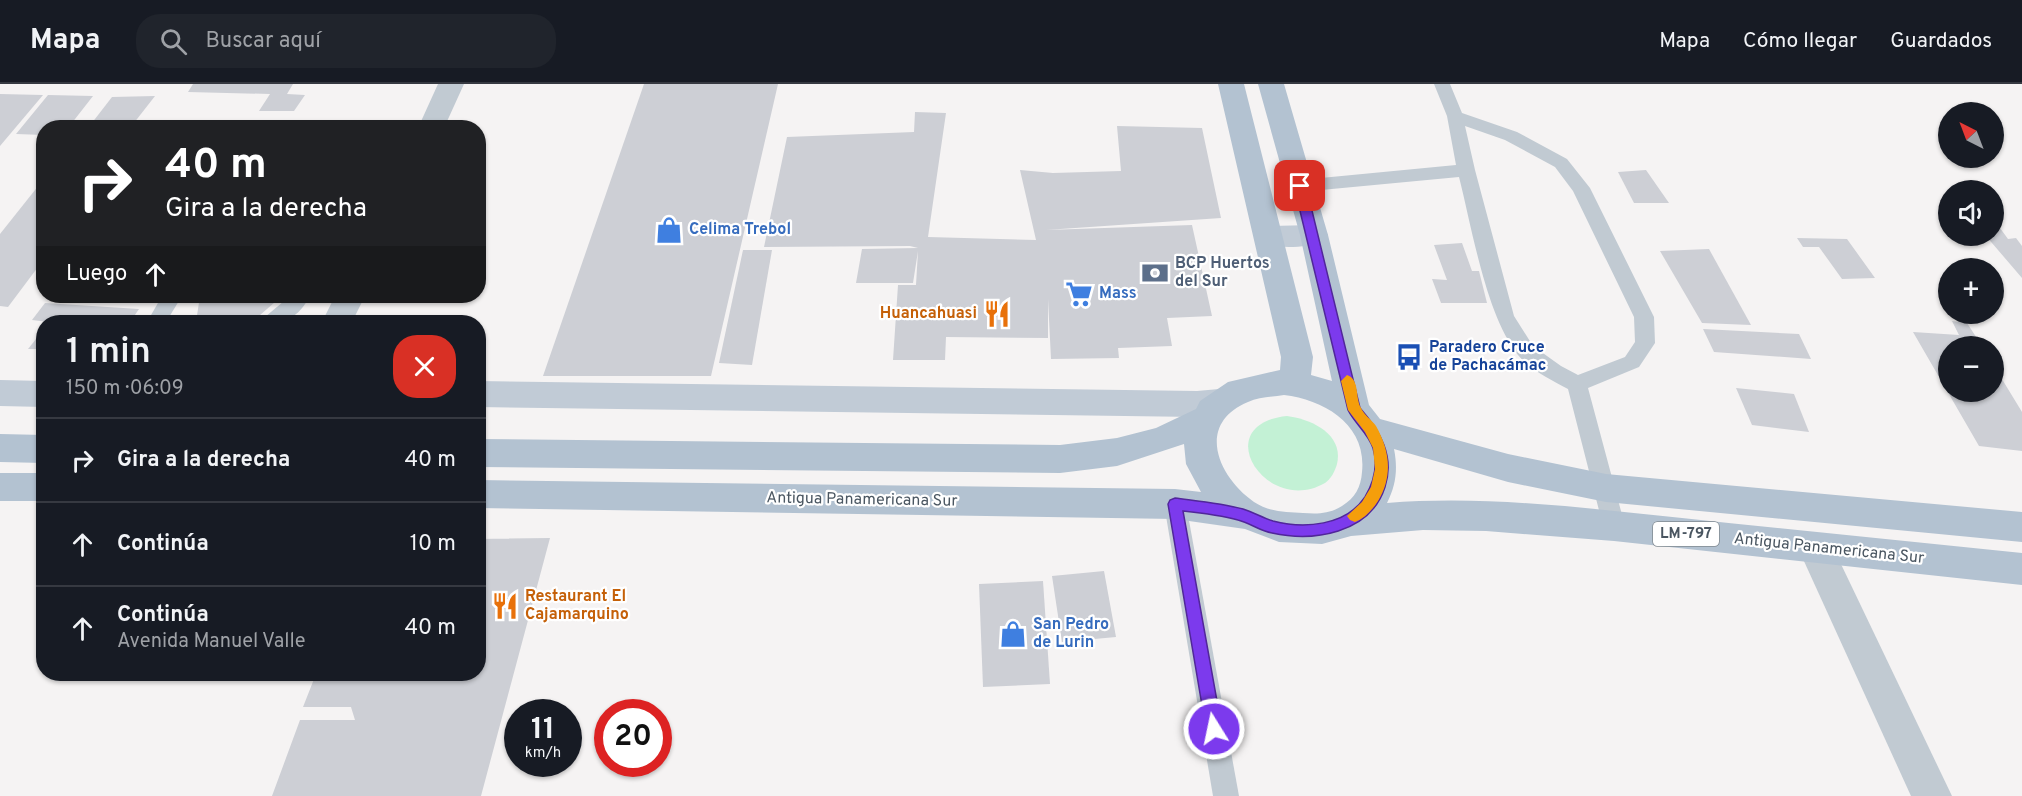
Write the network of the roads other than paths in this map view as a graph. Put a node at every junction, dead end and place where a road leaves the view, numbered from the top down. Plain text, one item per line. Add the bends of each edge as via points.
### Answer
1 (452, 84) edge
2 (1231, 84) edge
3 (1271, 84) edge
4 (1442, 84) edge
5 (1455, 116) junction
6 (435, 120) edge
7 (1466, 170) junction
8 (1300, 186) junction
9 (1314, 235) junction
10 (1269, 236) junction
11 (293, 303) edge
12 (280, 315) edge
13 (1295, 383) junction
14 (1577, 384) junction
15 (0, 393) edge
16 (36, 394) edge
17 (486, 394) edge
18 (1212, 410) junction
19 (1362, 419) junction
20 (0, 448) edge
21 (36, 449) edge
22 (486, 453) edge
23 (0, 487) edge
24 (36, 488) edge
25 (1606, 488) junction
26 (486, 494) edge
27 (1175, 504) junction
28 (1244, 515) junction
29 (1349, 520) junction
30 (1614, 526) junction
31 (2022, 527) edge
32 (1816, 548) junction
33 (2022, 569) edge
34 (1226, 796) edge
35 (1932, 796) edge

1 - 6 street
2 - 10 main road
3 - 8 main road, LM-797
4 - 5 lane
5 - 7 lane
5 - 14 lane via 1511,136 1561,163 1581,188 1644,317 1645,343 1632,362
7 - 8 lane
7 - 14 lane via 1505,317 1526,351
8 - 9 main road, LM-797
9 - 10 street
9 - 19 main road, LM-797
10 - 13 main road via 1297,357
11 - 12 lane
13 - 18 main road, LM-797 via 1259,383 1237,390
13 - 19 main road, LM-797 via 1333,395
14 - 25 lane
15 - 16 street
17 - 18 street via 1197,404
18 - 22 main road via 1164,439 1117,453 1060,459
18 - 28 main road, LM-797 via 1199,438 1200,459 1208,481
19 - 25 main road, LM-797 via 1508,468
19 - 29 main road, LM-797 via 1380,448 1382,469 1367,506
20 - 21 main road
23 - 24 main road
25 - 30 lane
25 - 31 main road, LM-797
26 - 27 main road, Antigua Panamericana Sur
27 - 28 main road, Antigua Panamericana Sur
27 - 34 lane
28 - 29 main road, LM-797 via 1270,527 1298,531 1325,529
29 - 30 main road, Antigua Panamericana Sur / LM-797 via 1433,515
30 - 32 main road, Antigua Panamericana Sur / LM-797
32 - 33 main road, Antigua Panamericana Sur / LM-797
32 - 35 street

